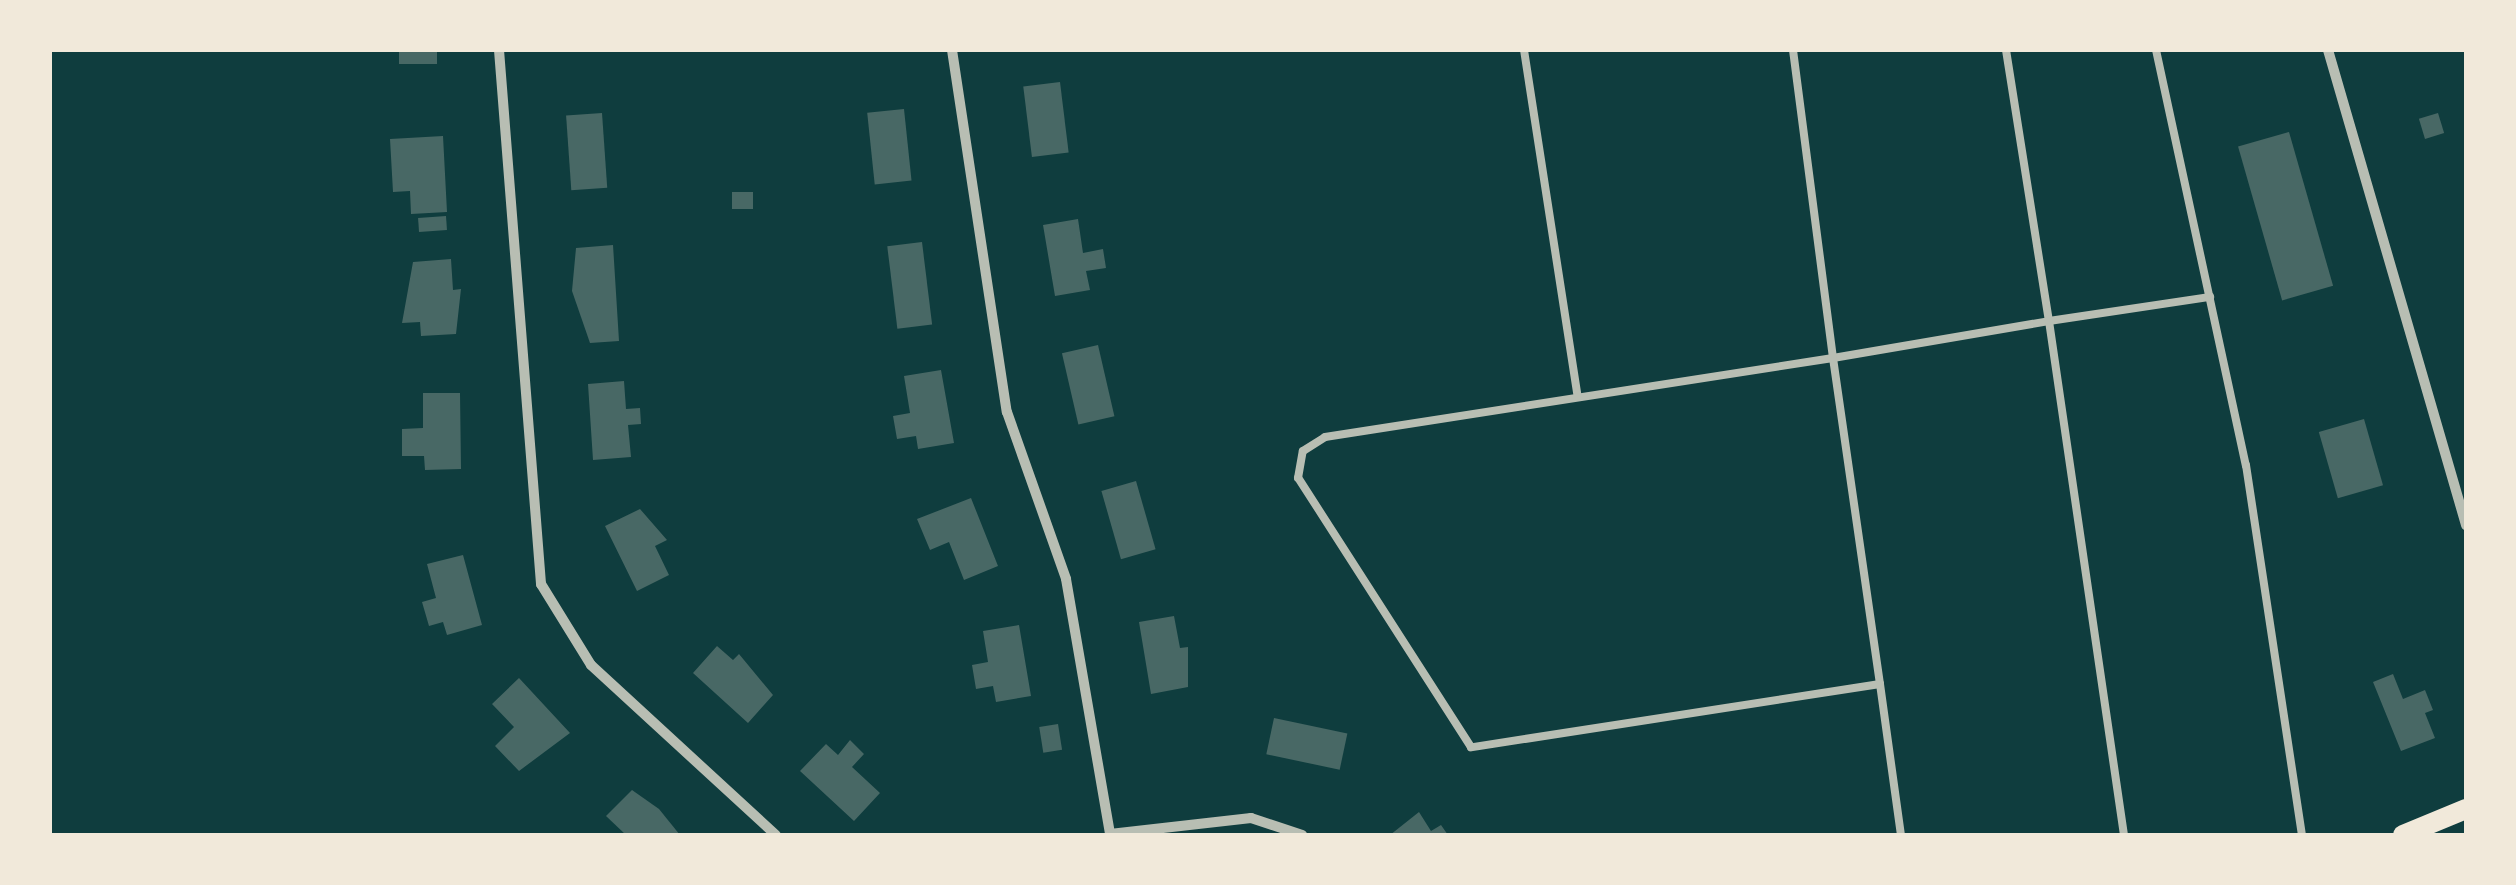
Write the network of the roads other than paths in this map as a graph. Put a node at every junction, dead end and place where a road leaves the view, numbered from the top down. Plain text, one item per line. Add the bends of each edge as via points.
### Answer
1 (498, 50) edge
2 (952, 50) edge
3 (1524, 50) edge
4 (1793, 50) edge
5 (2006, 50) edge
6 (2156, 50) edge
7 (2328, 50) edge
8 (2210, 297) junction
9 (2049, 321) junction
10 (1833, 358) junction
11 (1577, 394) junction
12 (2466, 525) edge
13 (1880, 684) junction
14 (2466, 809) edge
15 (1110, 834) edge
16 (776, 835) edge
17 (1302, 835) edge
18 (1901, 835) edge
19 (2124, 835) edge
20 (2302, 835) edge
21 (2403, 835) edge

1 - 16 street via 541,584 591,665
2 - 15 street via 1007,412 1073,610
3 - 11 lane
4 - 10 lane
5 - 9 lane
6 - 8 lane
7 - 12 street
8 - 9 lane
8 - 20 lane via 2252,496
9 - 10 lane
9 - 19 lane
10 - 11 lane
10 - 13 lane
11 - 13 lane via 1320,438 1300,456 1300,483 1460,739 1490,749
13 - 18 lane
14 - 21 main road
15 - 17 street via 1251,818

